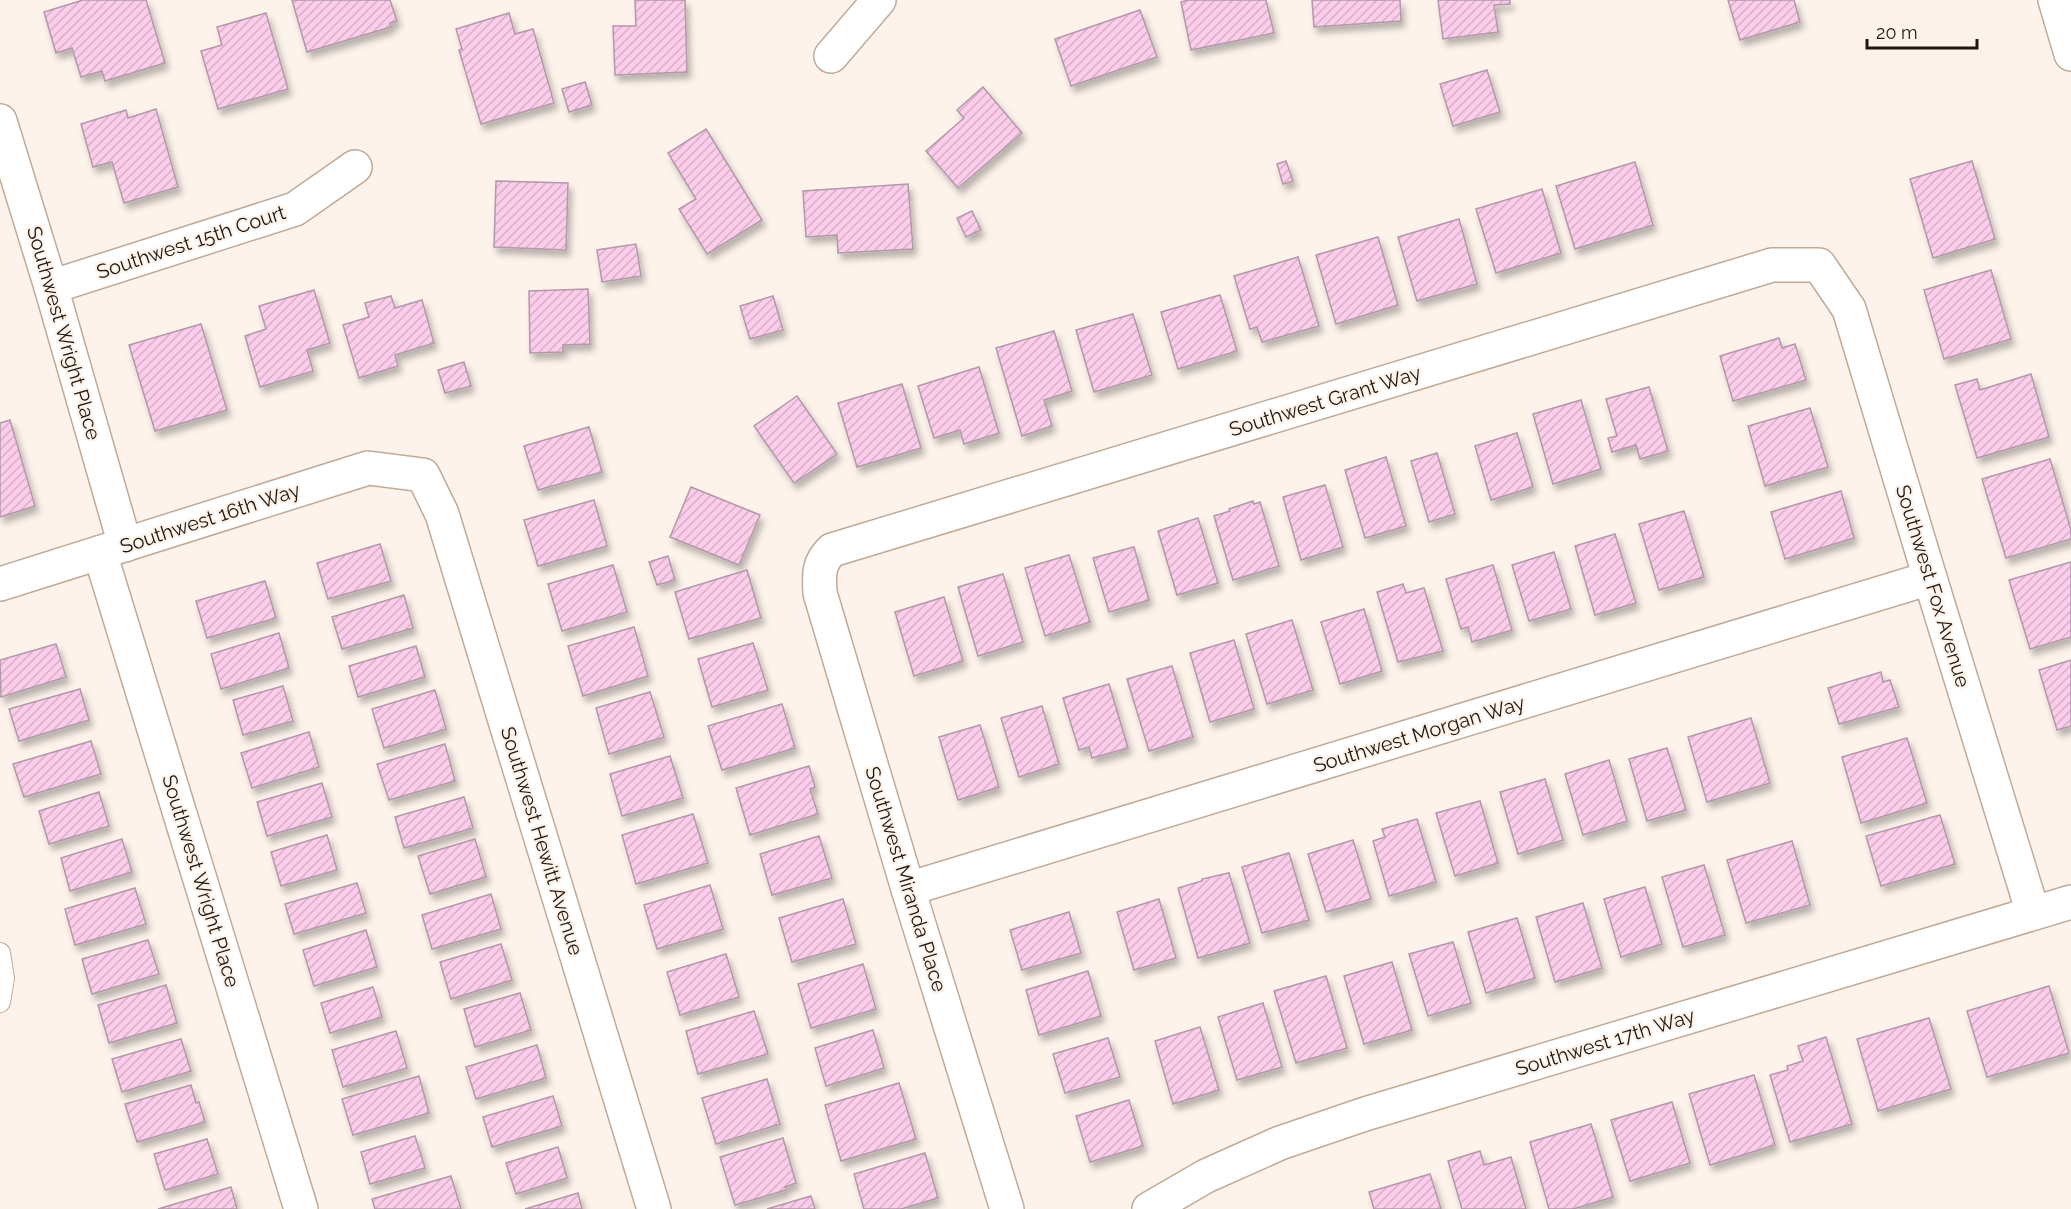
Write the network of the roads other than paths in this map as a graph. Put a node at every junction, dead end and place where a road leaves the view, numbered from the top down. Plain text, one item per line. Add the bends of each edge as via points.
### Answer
1 (879, 0) edge
2 (2055, 0) edge
3 (2071, 54) edge
4 (831, 56) dead end
5 (0, 121) edge
6 (356, 167) dead end
7 (1819, 265) joint
8 (51, 287) junction
9 (423, 476) joint
10 (112, 549) junction
11 (832, 550) joint
12 (1930, 578) junction
13 (0, 584) edge
14 (908, 889) junction
15 (2071, 902) edge
16 (2033, 913) junction
17 (0, 953) edge
18 (0, 1002) edge
19 (301, 1209) edge
20 (654, 1209) edge
21 (1007, 1209) edge
22 (1149, 1209) edge

1 - 4 street
2 - 3 street
5 - 8 street, Southwest Wright Place
6 - 8 street, Southwest 15th Court via 294,209
7 - 11 street, Southwest Grant Way via 1772,266
7 - 12 street, Southwest Fox Avenue via 1849,309
8 - 10 street, Southwest Wright Place
9 - 10 street, Southwest 16th Way via 368,468
9 - 20 street, Southwest Hewitt Avenue via 442,514
10 - 13 street, Southwest 16th Way
10 - 19 street, Southwest Wright Place
11 - 14 street, Southwest Miranda Place via 823,559 818,573 820,593
12 - 14 street, Southwest Morgan Way
12 - 16 street, Southwest Fox Avenue
14 - 21 street, Southwest Miranda Place
15 - 16 street, Southwest 17th Way
16 - 22 street, Southwest 17th Way via 1365,1114 1259,1152 1206,1176
17 - 18 lane via 4,978

